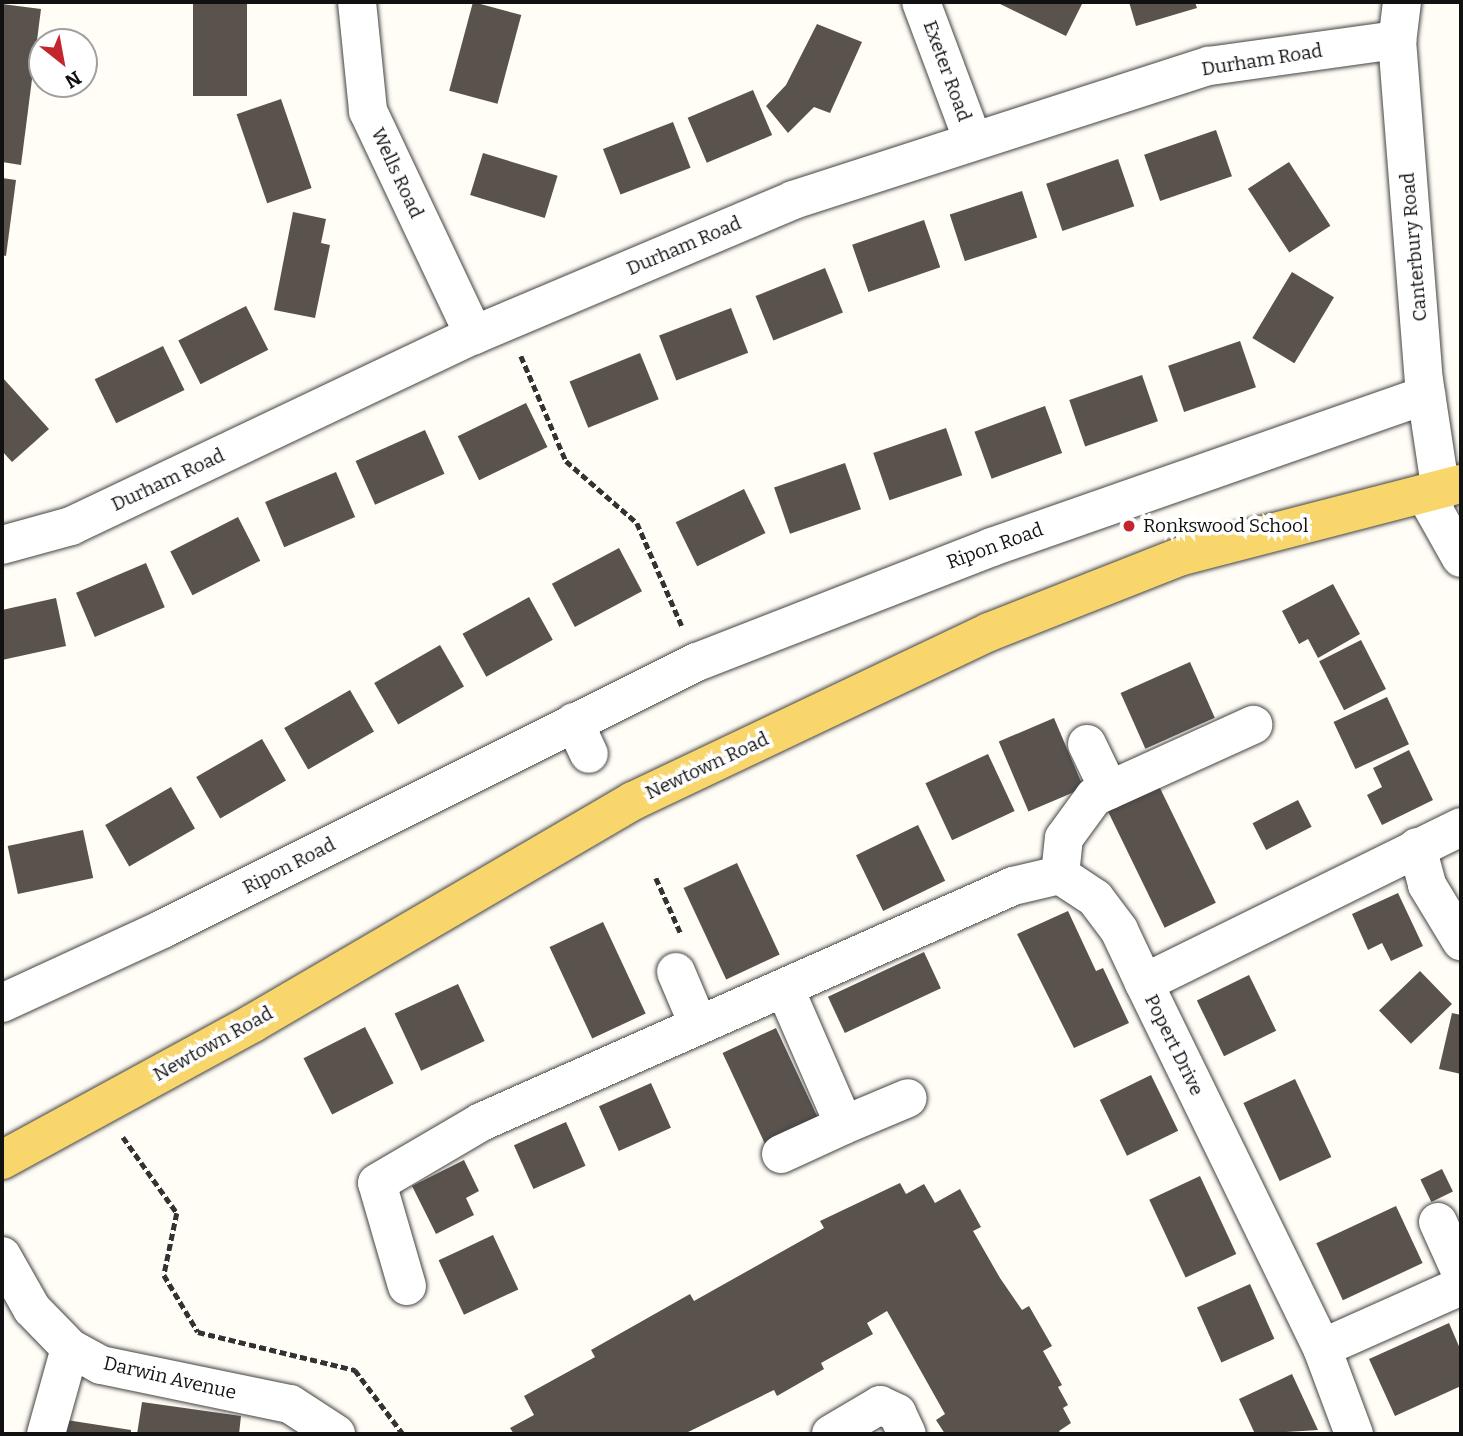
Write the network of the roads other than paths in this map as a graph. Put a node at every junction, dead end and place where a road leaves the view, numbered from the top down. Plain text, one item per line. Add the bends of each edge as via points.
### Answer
1 (357, 2) edge
2 (921, 2) edge
3 (1402, 2) edge
4 (1397, 40) junction
5 (973, 141) junction
6 (490, 328) junction
7 (1426, 396) junction
8 (1443, 491) edge
9 (2, 545) edge
10 (1461, 558) edge
11 (1253, 726) dead end
12 (1087, 744) dead end
13 (1109, 790) junction
14 (1461, 827) edge
15 (1416, 847) junction
16 (1060, 875) junction
17 (1461, 942) edge
18 (676, 972) road end
19 (1144, 983) junction
20 (785, 989) junction
21 (2, 1003) edge
22 (698, 1024) junction
23 (908, 1098) dead end
24 (844, 1125) junction
25 (781, 1154) dead end
26 (2, 1160) edge
27 (1438, 1222) dead end
28 (2, 1256) edge
29 (1461, 1273) edge
30 (407, 1286) dead end
31 (1461, 1286) edge
32 (70, 1348) junction
33 (1322, 1348) junction
34 (46, 1434) edge
35 (336, 1434) edge
36 (831, 1434) edge
37 (908, 1434) edge
38 (1354, 1434) edge

1 - 6 street, Wells Road via 368,111
2 - 5 street, Exeter Road
3 - 4 street, Canterbury Road
4 - 5 street, Durham Road via 1209,66
4 - 7 street, Canterbury Road
5 - 6 street, Durham Road via 793,200
6 - 9 street, Durham Road via 71,526
7 - 8 street, Canterbury Road
7 - 21 street, Ripon Road via 992,547 697,662 612,705 582,738
8 - 10 street
8 - 26 main road, Newtown Road via 1182,556 989,632 633,801 253,1023
11 - 13 street
12 - 13 street
13 - 16 street via 1094,797 1064,838
14 - 15 street, Popert Drive
15 - 17 street via 1427,885
15 - 19 street, Popert Drive
16 - 19 street via 1095,898 1119,930
16 - 20 street via 1013,886
18 - 22 street
19 - 33 street, Popert Drive
20 - 22 street
20 - 24 street
22 - 30 street via 481,1122 377,1183
23 - 24 street
24 - 25 street
27 - 29 street
28 - 32 street, Darwin Avenue via 32,1309
31 - 33 street
32 - 34 street
32 - 35 street, Darwin Avenue via 101,1365 290,1404
33 - 38 street, Popert Drive
36 - 37 street via 880,1405 897,1413

